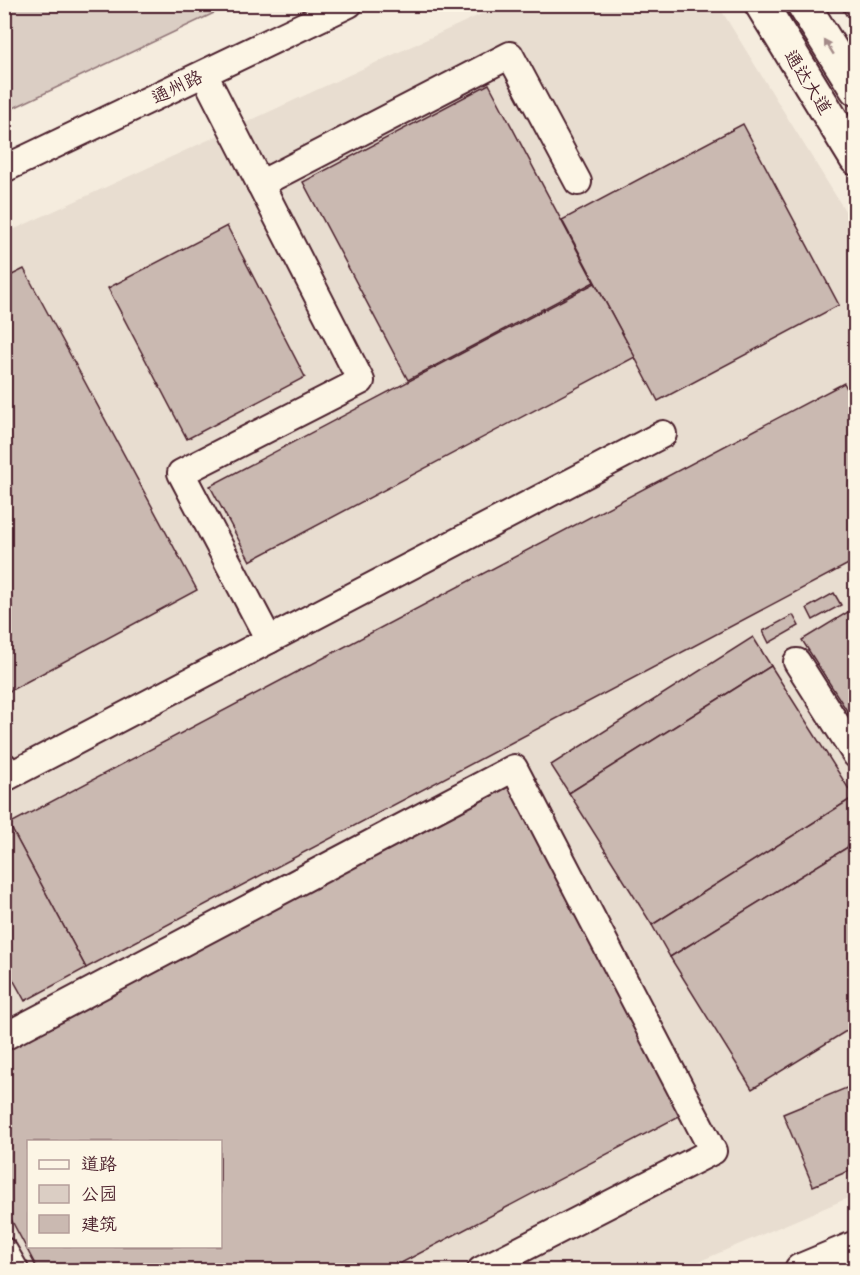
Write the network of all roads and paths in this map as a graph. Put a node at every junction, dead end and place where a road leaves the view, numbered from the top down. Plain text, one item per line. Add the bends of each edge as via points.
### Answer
1 (349, 4) edge
2 (761, 4) edge
3 (803, 4) edge
4 (204, 74) junction
5 (855, 90) edge
6 (855, 159) edge
7 (4, 169) edge
8 (578, 182) dead end
9 (260, 184) junction
10 (663, 434) dead end
11 (269, 640) junction
12 (798, 662) dead end
13 (855, 754) edge
14 (4, 766) edge
15 (4, 1037) edge
16 (855, 1247) edge
17 (4, 1251) edge
18 (15, 1270) edge
19 (481, 1270) edge
20 (801, 1270) edge

1 - 4 street, 通州路
2 - 6 main road, 通达大道
5 -> 3 main road, 通达大道
4 - 7 street, 通州路
4 - 9 street
8 - 9 street via 510,55
9 - 11 street via 361,381 181,473
10 - 11 street
11 - 14 street via 9,776
12 - 13 street
15 - 19 street via 514,768 713,1151
16 - 20 main road
17 - 18 street

